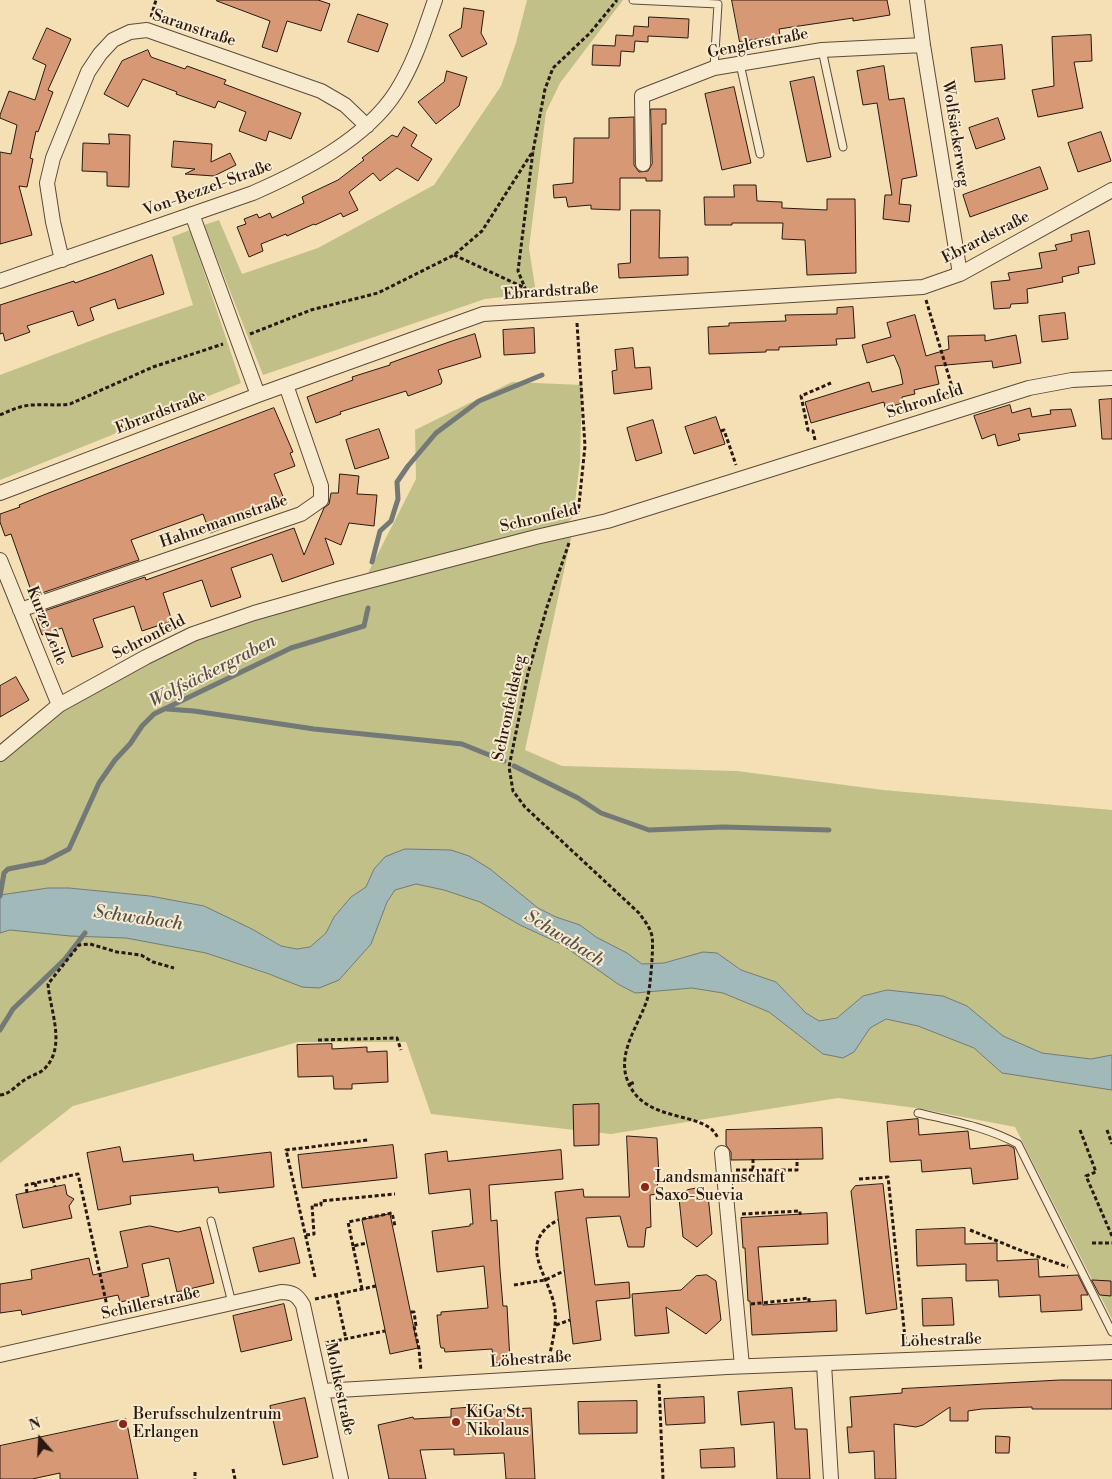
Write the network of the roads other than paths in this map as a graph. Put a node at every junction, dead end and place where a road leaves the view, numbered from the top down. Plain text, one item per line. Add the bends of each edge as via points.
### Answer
1 (435, 0) edge
2 (633, 0) edge
3 (917, 0) edge
4 (719, 2) edge
5 (923, 45) junction
6 (822, 50) junction
7 (740, 64) junction
8 (714, 68) junction
9 (367, 126) junction
10 (843, 147) dead end
11 (760, 154) dead end
12 (643, 164) dead end
13 (1112, 190) edge
14 (192, 214) junction
15 (62, 260) junction
16 (960, 274) junction
17 (0, 282) edge
18 (1112, 378) edge
19 (286, 385) junction
20 (258, 395) junction
21 (0, 493) edge
22 (0, 560) edge
23 (20, 610) junction
24 (59, 705) junction
25 (0, 754) edge
26 (918, 1113) dead end
27 (722, 1153) road end
28 (211, 1221) dead end
29 (232, 1303) junction
30 (303, 1306) joint
31 (1112, 1332) edge
32 (1112, 1352) edge
33 (0, 1355) edge
34 (824, 1364) junction
35 (742, 1366) junction
36 (322, 1391) junction
37 (340, 1479) edge
38 (831, 1479) edge

1 - 9 street, Von-Bezzel-Straße via 415,56 395,93
2 - 4 lane
3 - 5 street, Wolfsäckerweg
4 - 8 lane
5 - 6 street, Genglerstraße
5 - 16 street, Wolfsäckerweg
6 - 7 street, Genglerstraße
6 - 10 lane
7 - 8 street, Genglerstraße
7 - 11 lane
8 - 12 street, Genglerstraße via 642,96
9 - 14 street, Von-Bezzel-Straße via 284,180
9 - 15 street, Saranstraße via 345,105 321,91 147,30 130,32 113,40 88,72 53,158 47,182
13 - 16 street, Ebrardstraße
14 - 15 street, Von-Bezzel-Straße
14 - 20 street
15 - 17 street, Von-Bezzel-Straße
16 - 19 street, Ebrardstraße via 923,287 482,314
18 - 24 street, Schronfeld via 1072,380 1029,388 607,522 536,537 254,613 202,631 146,656
19 - 20 street, Ebrardstraße
19 - 23 street, Hahnemannstraße via 321,486 321,500 301,514
20 - 21 street, Ebrardstraße
22 - 23 street, Kurze Zeile
23 - 24 street, Kurze Zeile
24 - 25 street, Schronfeld
26 - 31 lane via 977,1126 1018,1144
27 - 35 street
28 - 29 lane
29 - 30 street, Schillerstraße via 289,1292 297,1296
29 - 33 street, Schillerstraße
30 - 36 street, Moltkestraße
32 - 34 street, Löhestraße
34 - 35 street, Löhestraße
34 - 38 street
35 - 36 street, Löhestraße
36 - 37 street, Moltkestraße

